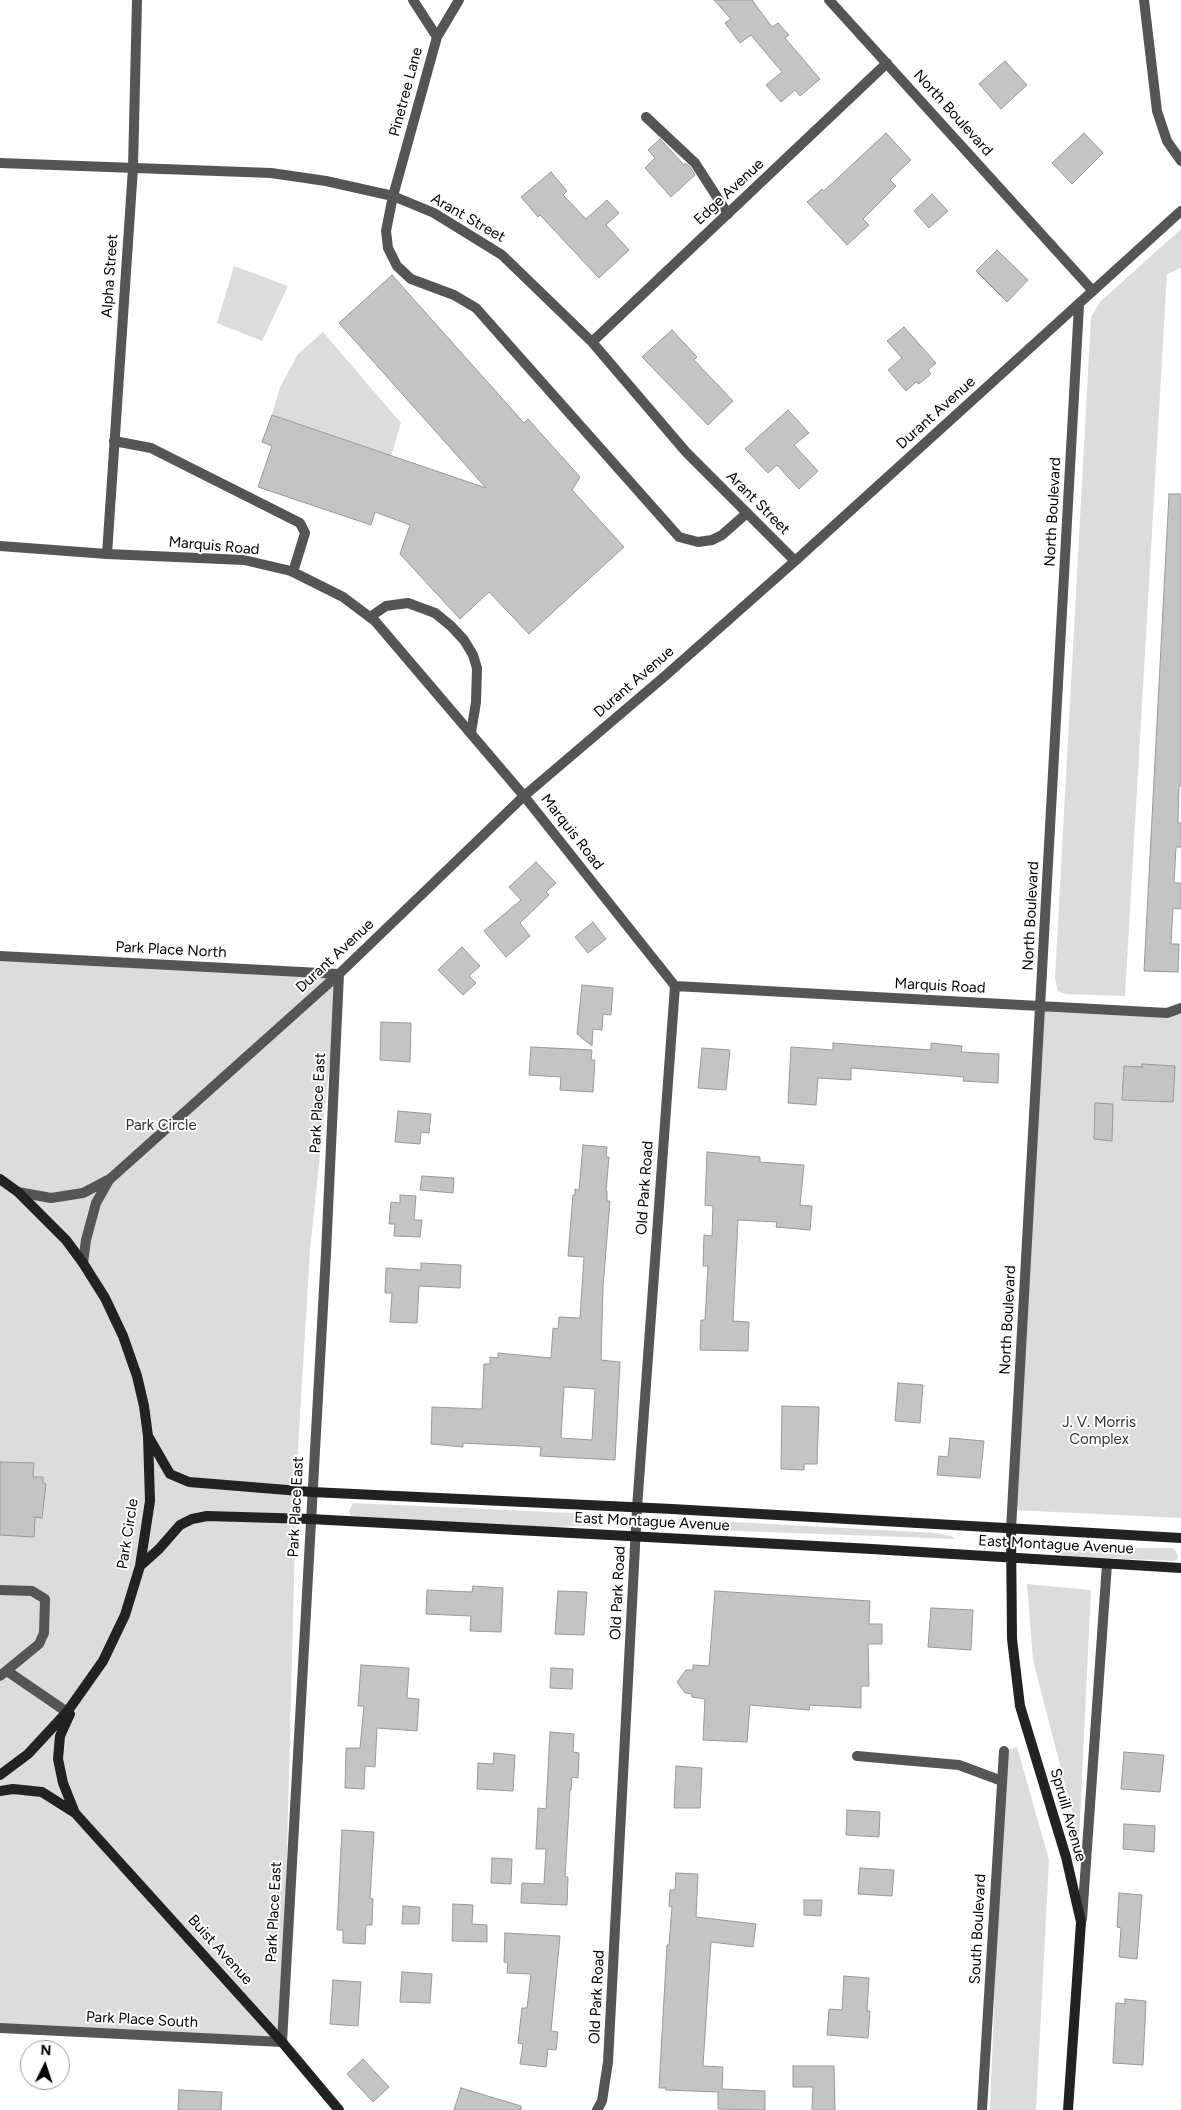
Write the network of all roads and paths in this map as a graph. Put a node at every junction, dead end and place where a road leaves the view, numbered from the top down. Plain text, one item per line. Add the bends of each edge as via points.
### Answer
1 (137, 0) edge
2 (413, 0) edge
3 (459, 0) edge
4 (829, 0) edge
5 (1144, 0) edge
6 (437, 37) junction
7 (887, 62) junction
8 (646, 118) dead end
9 (1181, 161) edge
10 (0, 163) edge
11 (133, 168) junction
12 (393, 196) junction
13 (1181, 211) edge
14 (728, 214) junction
15 (1093, 291) junction
16 (1079, 305) junction
17 (592, 342) junction
18 (114, 441) junction
19 (746, 513) junction
20 (0, 546) edge
21 (107, 554) junction
22 (795, 561) junction
23 (293, 572) junction
24 (370, 616) junction
25 (471, 733) junction
26 (524, 796) junction
27 (0, 956) edge
28 (340, 974) junction
29 (675, 986) junction
30 (1041, 1007) junction
31 (1181, 1008) edge
32 (0, 1178) edge
33 (110, 1180) junction
34 (18, 1192) junction
35 (83, 1263) junction
36 (148, 1436) junction
37 (312, 1492) junction
38 (637, 1508) junction
39 (310, 1519) junction
40 (1012, 1529) junction
41 (636, 1537) junction
42 (1181, 1538) edge
43 (1011, 1558) junction
44 (1107, 1564) junction
45 (140, 1566) junction
46 (1181, 1568) edge
47 (0, 1590) edge
48 (3, 1674) edge
49 (71, 1708) junction
50 (1004, 1751) dead end
51 (857, 1756) dead end
52 (0, 1775) edge
53 (1002, 1781) junction
54 (0, 1791) edge
55 (75, 1813) junction
56 (1081, 1922) junction
57 (0, 2028) edge
58 (282, 2042) junction
59 (339, 2110) edge
60 (597, 2110) edge
61 (982, 2110) edge
62 (1068, 2110) edge

1 - 11 street, Alpha Street
2 - 6 street
3 - 6 street, Pinetree Lane
4 - 7 street, North Boulevard
5 - 9 street via 1156,111 1167,141
6 - 12 street, Pinetree Lane
7 - 14 street, Edge Avenue
7 - 15 street, North Boulevard
8 - 14 street via 695,163
10 - 11 street, Arant Street
11 - 12 street, Arant Street via 271,173
11 - 18 street, Alpha Street
12 - 17 street, Arant Street via 434,213 502,255
12 - 19 street, Pinetree Lane via 386,231 388,248 397,266 411,278 454,295 476,308 679,537 698,542 712,540
13 - 15 street, Durant Avenue
14 - 17 street, Edge Avenue
15 - 16 street, Durant Avenue
16 - 22 street, Durant Avenue
16 - 30 street, North Boulevard
17 - 19 street, Arant Street via 686,452
18 - 21 street, Alpha Street
18 - 23 street via 151,448 300,523 305,533
19 - 22 street, Arant Street
20 - 21 street, Marquis Road
21 - 23 street, Marquis Road via 244,560
22 - 26 street, Durant Avenue
23 - 24 street, Marquis Road via 343,597
24 - 25 street, Marquis Road
24 - 25 street via 386,606 416,605 435,613 464,640 477,668
25 - 26 street, Marquis Road
26 - 28 street, Durant Avenue
26 - 29 street, Marquis Road
27 - 28 street, Park Place North
28 - 33 street, Durant Avenue
28 - 37 street, Park Place East
29 - 30 street, Marquis Road
29 - 38 street, Old Park Road
30 - 31 street, Marquis Road via 1167,1013
30 - 40 street, North Boulevard
32 - 34 street, Park Circle
33 - 34 street, Durant Avenue via 83,1193 51,1198
33 - 35 street, Durant Avenue via 96,1203
34 - 35 street, Park Circle
35 - 36 street, Park Circle via 123,1336 137,1376
36 - 37 street, East Montague Avenue via 170,1474 189,1482
36 - 45 street, Park Circle via 150,1502
37 - 38 street, East Montague Avenue
37 - 39 street, Park Place East
38 - 40 street, East Montague Avenue
38 - 41 street, Old Park Road
39 - 41 street, East Montague Avenue
39 - 45 street, East Montague Avenue via 207,1516 192,1519 180,1525
39 - 58 street, Park Place East
40 - 42 street, East Montague Avenue
40 - 43 street, Spruill Avenue
41 - 43 street, East Montague Avenue
41 - 60 street, Old Park Road via 608,2062 602,2101
43 - 44 street, East Montague Avenue
43 - 56 street, Spruill Avenue via 1012,1639 1020,1706 1066,1857
44 - 46 street, East Montague Avenue
44 - 56 street
45 - 49 street, Park Circle via 125,1615 103,1661
47 - 48 street via 32,1591 44,1599 44,1633 39,1644
48 - 49 street
49 - 52 street, Park Circle via 28,1754
49 - 55 street, Buist Avenue via 60,1736 58,1759
50 - 53 street, South Boulevard
51 - 53 street via 959,1765
53 - 61 street, South Boulevard
54 - 55 street, Buist Avenue via 42,1792
55 - 58 street, Buist Avenue
56 - 62 street, Spruill Avenue
57 - 58 street, Park Place South
58 - 59 street, Buist Avenue

